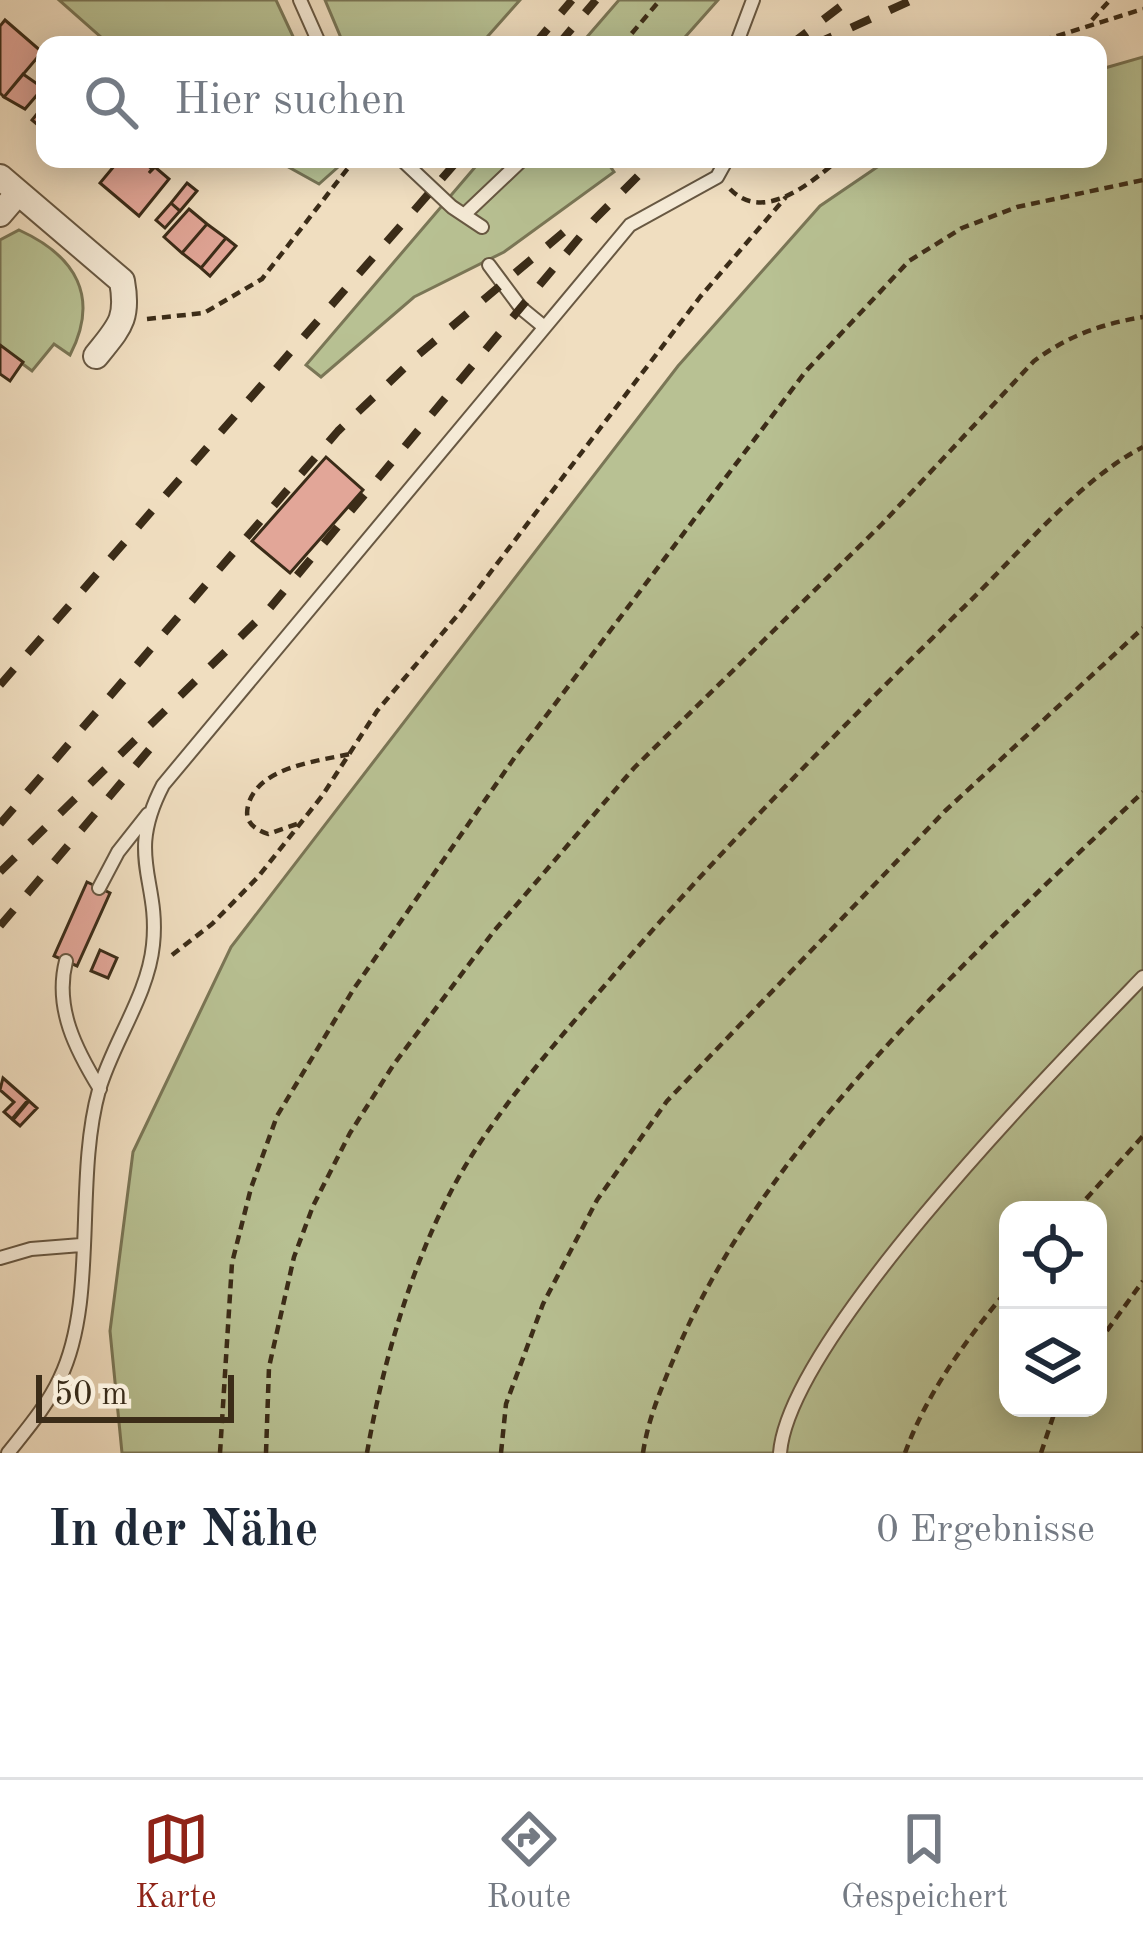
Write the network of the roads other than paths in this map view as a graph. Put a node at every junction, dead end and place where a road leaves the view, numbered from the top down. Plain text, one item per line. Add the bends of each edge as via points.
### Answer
1 (300, 0) edge
2 (753, 0) edge
3 (316, 36) edge
4 (739, 36) edge
5 (411, 168) edge
6 (514, 168) edge
7 (722, 168) edge
8 (9, 185) edge
9 (0, 214) edge
10 (465, 214) junction
11 (482, 227) dead end
12 (489, 265) dead end
13 (543, 326) junction
14 (96, 356) dead end
15 (149, 813) junction
16 (99, 888) dead end
17 (66, 962) dead end
18 (1143, 977) edge
19 (100, 1089) junction
20 (81, 1245) junction
21 (0, 1258) edge
22 (8, 1453) edge
23 (780, 1453) edge

1 - 3 lane
2 - 4 lane
5 - 10 lane
6 - 10 lane
7 - 13 lane via 631,225
8 - 9 street
8 - 14 street via 122,281 124,321
10 - 11 lane
12 - 13 lane
13 - 15 lane via 181,760
15 - 16 lane
15 - 19 lane via 148,969
17 - 19 lane via 64,1016
18 - 23 lane via 891,1259 789,1410
19 - 20 lane
20 - 21 lane
20 - 22 lane via 75,1334 62,1376

